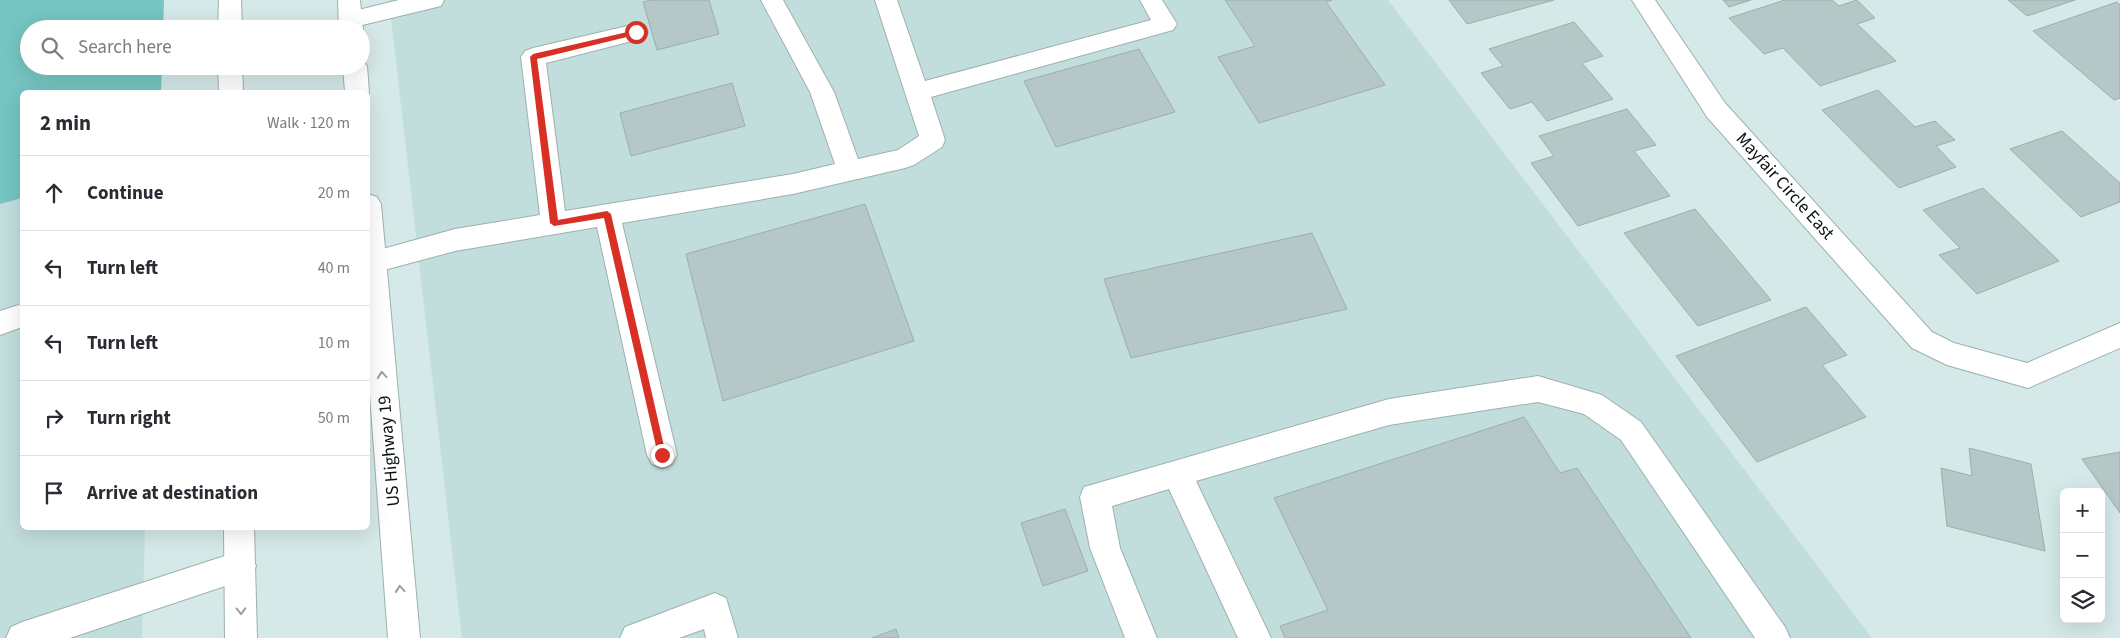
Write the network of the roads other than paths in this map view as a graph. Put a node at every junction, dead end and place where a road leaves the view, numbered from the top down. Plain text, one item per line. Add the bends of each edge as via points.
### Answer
1 (230, 0) edge
2 (434, 0) edge
3 (772, 0) edge
4 (886, 0) edge
5 (1150, 0) edge
6 (1643, 0) edge
7 (350, 16) edge
8 (230, 20) edge
9 (636, 32) dead end
10 (230, 75) edge
11 (356, 75) edge
12 (230, 90) edge
13 (357, 90) edge
14 (917, 92) junction
15 (850, 171) junction
16 (607, 214) junction
17 (554, 223) junction
18 (370, 227) edge
19 (373, 262) junction
20 (20, 317) edge
21 (0, 323) edge
22 (2120, 334) edge
23 (662, 455) dead end
24 (1177, 473) junction
25 (239, 530) edge
26 (240, 566) junction
27 (22, 638) edge
28 (241, 638) edge
29 (404, 638) edge
30 (636, 638) edge
31 (722, 638) edge
32 (1141, 638) edge
33 (1255, 638) edge
34 (1774, 638) edge

1 - 8 main road
2 - 7 main road
3 - 15 main road via 822,92
4 - 14 main road
5 - 14 main road via 1165,24
6 - 22 main road, Mayfair Circle East via 1716,110 1922,340 1947,353 2028,376
9 - 17 main road via 533,57
10 - 12 main road
11 - 13 main road
14 - 15 main road via 933,140 905,158
15 - 16 main road via 793,184
16 - 17 main road
16 - 23 main road
17 - 19 main road via 455,240
18 - 19 main road, US Highway 19
29 -> 19 main road, US Highway 19
20 - 21 main road
24 - 32 main road via 1095,497 1105,548
24 - 33 main road
24 - 34 main road via 1389,412 1538,389 1592,404 1631,431
25 - 26 main road
26 - 27 main road
26 -> 28 main road
30 - 31 main road via 715,609

